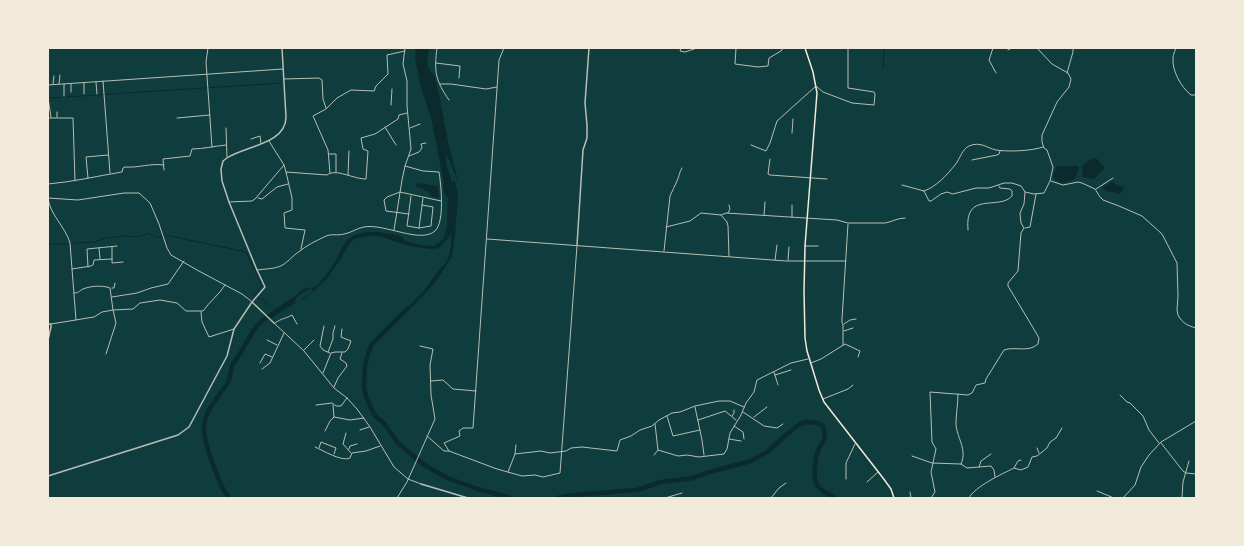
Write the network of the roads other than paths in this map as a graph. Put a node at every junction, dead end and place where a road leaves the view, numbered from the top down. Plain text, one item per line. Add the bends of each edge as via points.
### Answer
1 (208, 48) edge
2 (282, 48) edge
3 (405, 48) edge
4 (437, 48) edge
5 (504, 48) edge
6 (589, 48) edge
7 (680, 48) edge
8 (697, 48) edge
9 (736, 48) edge
10 (783, 48) edge
11 (805, 48) edge
12 (848, 48) edge
13 (993, 48) edge
14 (1012, 48) edge
15 (1037, 48) edge
16 (1073, 48) edge
17 (1176, 48) edge
18 (1008, 50) dead end
19 (404, 51) junction
20 (436, 63) junction
21 (284, 69) junction
22 (996, 73) dead end
23 (1067, 73) junction
24 (207, 74) junction
25 (60, 75) dead end
26 (54, 76) dead end
27 (459, 78) dead end
28 (284, 80) junction
29 (103, 81) junction
30 (96, 82) junction
31 (71, 83) junction
32 (84, 83) junction
33 (59, 84) junction
34 (64, 84) junction
35 (440, 84) junction
36 (48, 85) edge
37 (53, 85) junction
38 (816, 86) junction
39 (498, 87) junction
40 (392, 89) dead end
41 (71, 92) dead end
42 (84, 94) dead end
43 (97, 94) dead end
44 (1196, 94) edge
45 (64, 96) dead end
46 (48, 98) edge
47 (449, 100) dead end
48 (391, 104) dead end
49 (326, 109) junction
50 (57, 112) dead end
51 (408, 113) junction
52 (210, 115) junction
53 (48, 118) edge
54 (51, 118) junction
55 (57, 118) junction
56 (177, 118) dead end
57 (793, 119) dead end
58 (420, 124) dead end
59 (385, 126) junction
60 (226, 128) dead end
61 (410, 129) junction
62 (792, 133) dead end
63 (251, 139) dead end
64 (269, 141) junction
65 (426, 143) dead end
66 (226, 144) junction
67 (261, 144) junction
68 (396, 145) dead end
69 (752, 145) dead end
70 (212, 147) junction
71 (1044, 147) junction
72 (1000, 150) junction
73 (349, 151) dead end
74 (328, 154) junction
75 (108, 155) junction
76 (408, 156) junction
77 (227, 158) junction
78 (770, 159) dead end
79 (972, 160) dead end
80 (164, 165) junction
81 (284, 165) junction
82 (405, 166) junction
83 (682, 168) dead end
84 (164, 170) dead end
85 (286, 172) junction
86 (330, 172) junction
87 (336, 172) junction
88 (110, 174) junction
89 (348, 176) junction
90 (88, 178) junction
91 (810, 178) junction
92 (1113, 178) dead end
93 (826, 179) dead end
94 (75, 181) junction
95 (1050, 181) junction
96 (48, 184) edge
97 (289, 184) junction
98 (902, 185) dead end
99 (998, 185) junction
100 (1096, 190) junction
101 (924, 191) junction
102 (400, 192) junction
103 (1025, 192) junction
104 (1036, 194) junction
105 (411, 195) junction
106 (256, 197) junction
107 (423, 197) junction
108 (48, 198) edge
109 (441, 201) junction
110 (229, 202) junction
111 (765, 202) dead end
112 (729, 204) dead end
113 (422, 205) junction
114 (792, 205) dead end
115 (397, 212) junction
116 (409, 214) junction
117 (728, 214) junction
118 (721, 215) junction
119 (764, 216) junction
120 (792, 218) junction
121 (905, 218) dead end
122 (807, 219) junction
123 (848, 223) junction
124 (666, 227) junction
125 (420, 228) junction
126 (1024, 228) junction
127 (394, 230) junction
128 (968, 230) dead end
129 (487, 239) junction
130 (577, 245) junction
131 (777, 245) dead end
132 (111, 246) junction
133 (117, 246) dead end
134 (789, 246) dead end
135 (805, 246) junction
136 (818, 246) dead end
137 (99, 248) junction
138 (301, 250) junction
139 (664, 252) junction
140 (729, 256) junction
141 (112, 259) junction
142 (100, 260) junction
143 (775, 260) junction
144 (184, 261) junction
145 (788, 261) junction
146 (804, 261) junction
147 (846, 261) junction
148 (123, 262) dead end
149 (88, 267) junction
150 (71, 269) junction
151 (257, 270) junction
152 (115, 283) dead end
153 (225, 285) junction
154 (110, 288) junction
155 (73, 293) junction
156 (112, 297) junction
157 (252, 302) junction
158 (113, 310) junction
159 (200, 311) junction
160 (856, 319) dead end
161 (76, 320) junction
162 (274, 323) junction
163 (49, 324) edge
164 (297, 324) dead end
165 (843, 324) junction
166 (324, 326) dead end
167 (335, 326) dead end
168 (853, 328) dead end
169 (1196, 328) edge
170 (234, 329) junction
171 (342, 329) dead end
172 (843, 331) junction
173 (284, 333) junction
174 (48, 340) edge
175 (267, 340) dead end
176 (314, 340) dead end
177 (278, 345) junction
178 (843, 345) junction
179 (420, 346) dead end
180 (304, 351) junction
181 (328, 352) junction
182 (342, 352) junction
183 (331, 353) junction
184 (106, 354) dead end
185 (272, 357) junction
186 (858, 357) dead end
187 (809, 358) junction
188 (260, 363) dead end
189 (811, 363) junction
190 (262, 369) dead end
191 (791, 370) dead end
192 (774, 371) junction
193 (323, 374) junction
194 (775, 375) junction
195 (431, 381) junction
196 (778, 385) dead end
197 (853, 385) dead end
198 (334, 388) junction
199 (476, 391) junction
200 (958, 394) junction
201 (1120, 394) dead end
202 (347, 398) junction
203 (823, 400) junction
204 (333, 404) junction
205 (316, 405) dead end
206 (695, 406) junction
207 (744, 407) junction
208 (767, 407) dead end
209 (734, 410) dead end
210 (743, 412) junction
211 (667, 416) junction
212 (731, 416) junction
213 (334, 417) junction
214 (364, 418) junction
215 (753, 418) junction
216 (698, 420) junction
217 (737, 421) junction
218 (1196, 421) edge
219 (654, 424) junction
220 (783, 424) dead end
221 (734, 425) junction
222 (370, 427) junction
223 (1062, 428) dead end
224 (360, 430) dead end
225 (700, 430) junction
226 (326, 431) dead end
227 (346, 433) dead end
228 (427, 436) junction
229 (728, 439) junction
230 (744, 439) dead end
231 (741, 441) dead end
232 (1161, 442) junction
233 (856, 443) junction
234 (357, 444) dead end
235 (1159, 444) junction
236 (516, 445) dead end
237 (381, 446) junction
238 (315, 447) dead end
239 (1037, 448) dead end
240 (319, 449) junction
241 (349, 449) junction
242 (658, 450) junction
243 (449, 452) junction
244 (561, 452) junction
245 (352, 453) junction
246 (515, 454) junction
247 (991, 454) dead end
248 (1040, 454) junction
249 (333, 455) junction
250 (654, 455) dead end
251 (704, 455) junction
252 (912, 456) dead end
253 (1021, 460) dead end
254 (1189, 461) dead end
255 (932, 463) junction
256 (961, 464) junction
257 (979, 467) junction
258 (1014, 468) junction
259 (508, 472) junction
260 (879, 472) junction
261 (1186, 473) junction
262 (1196, 474) edge
263 (48, 476) edge
264 (995, 477) junction
265 (408, 479) junction
266 (846, 479) dead end
267 (867, 482) dead end
268 (786, 483) dead end
269 (421, 484) joint
270 (1097, 491) dead end
271 (910, 492) dead end
272 (682, 493) dead end
273 (397, 498) edge
274 (468, 498) edge
275 (665, 498) edge
276 (771, 498) edge
277 (894, 498) edge
278 (911, 498) edge
279 (931, 498) edge
280 (969, 498) edge
281 (1114, 498) edge
282 (1123, 498) edge
283 (1182, 498) edge

1 - 24 street
2 - 21 street
3 - 19 street
4 - 20 street
5 - 39 street via 499,60
6 - 130 street via 585,103 587,138 583,150
7 - 8 street via 680,51 685,52
9 - 10 street via 735,64 763,67 768,66 769,58 781,52
11 - 38 main road
12 - 38 street via 848,88 874,92 874,105 852,103 823,92
13 - 22 street via 989,60
14 - 18 street
15 - 23 street via 1052,64
16 - 23 street
17 - 44 street via 1173,58 1176,75 1182,88 1191,95
19 - 49 street via 387,55 388,74 374,91 351,90 337,98
19 - 51 street
20 - 27 street via 460,66
20 - 35 street via 436,77
21 - 24 street
21 - 28 street
23 - 71 street via 1071,76 1070,83 1057,102 1044,131
24 - 29 street
24 - 52 street
25 - 33 street
26 - 37 street
28 - 49 street via 322,80
28 - 64 street via 286,124 281,133
29 - 30 street
29 - 75 street
30 - 32 street
30 - 43 street
31 - 32 street
31 - 34 street
31 - 41 street
32 - 42 street
33 - 34 street
33 - 37 street
34 - 45 street
35 - 39 street via 486,89
35 - 47 street
36 - 37 street
38 - 69 street via 777,121 766,151
38 - 91 main road
39 - 129 street
40 - 48 street
46 - 54 street
49 - 74 street via 313,116
50 - 55 street
51 - 59 street via 399,115 398,119
51 - 61 street
52 - 56 street
52 - 70 street
53 - 54 street
54 - 55 street
55 - 94 street via 73,118
57 - 62 street
58 - 61 street
59 - 68 street
59 - 89 street via 375,134 361,138 363,149 368,151 366,179
60 - 66 street
61 - 76 street via 411,149
63 - 67 street via 260,136
64 - 67 street
64 - 81 street
65 - 76 street via 421,144 421,150
66 - 70 street
66 - 77 street
67 - 77 street
70 - 80 street via 192,149 190,156 164,159
71 - 72 street
71 - 95 street via 1053,167
72 - 79 street via 997,156
72 - 101 street via 979,144 965,148 956,165 934,186
73 - 89 street
74 - 86 street
74 - 87 street via 336,154
75 - 88 street
75 - 90 street via 86,157
76 - 82 street
77 - 110 street via 220,169
78 - 91 street via 770,175
80 - 84 street
80 - 88 street via 154,163 125,167 122,172
81 - 85 street
81 - 106 street
82 - 102 street
82 - 109 street via 439,172
83 - 124 street via 670,196
85 - 86 street via 327,175
85 - 97 street
86 - 87 street
87 - 89 street
88 - 90 street
90 - 94 street
91 - 93 street
91 - 122 main road
92 - 100 street
94 - 96 street
95 - 100 street via 1063,185 1078,182
95 - 104 street via 1044,193
97 - 106 street via 278,187 262,198
97 - 138 street via 293,209 284,213 285,228 305,230
98 - 101 street
99 - 101 street via 953,194 947,192 931,201
99 - 103 street via 1012,183 1021,186
99 - 128 street via 1000,188 1010,189 1012,196 973,208 969,214
100 - 169 street via 1103,200 1142,216 1162,234 1177,263 1178,315 1189,327
102 - 105 street
102 - 115 street
102 - 115 street via 384,200 386,211
103 - 104 street
103 - 126 street via 1020,213
104 - 126 street via 1030,227
105 - 107 street
105 - 116 street
106 - 110 street via 252,201
107 - 109 street
107 - 113 street
108 - 144 street via 78,200 139,193 150,203 171,255
108 - 150 street via 69,240
109 - 127 street via 440,221 435,231 421,236
110 - 151 street
111 - 119 street
112 - 117 street
113 - 125 street
113 - 125 street via 433,207 433,210 431,226
114 - 120 street
115 - 116 street
115 - 127 street
116 - 125 street via 407,226
117 - 118 street
117 - 119 street
118 - 124 street via 701,213 690,221
118 - 140 street via 728,226
119 - 120 street
120 - 122 street
121 - 123 street via 885,222
122 - 123 street
122 - 135 main road
123 - 147 street
124 - 139 street
126 - 200 street via 1021,233 1018,271 1010,279 1008,286 1036,331 1038,344 1028,349 1004,350 985,383 976,385 968,395
127 - 138 street via 366,226 343,234 329,234
129 - 130 street
129 - 199 street
130 - 139 street
130 - 244 street
131 - 143 street
132 - 133 street
132 - 137 street
132 - 141 street
134 - 145 street
135 - 136 street
135 - 146 main road
137 - 142 street
137 - 149 street via 87,249
138 - 151 street via 279,267
139 - 140 street
140 - 143 street
141 - 142 street
141 - 148 street via 112,262
142 - 149 street via 94,260 93,265
143 - 145 street
144 - 153 street
144 - 156 street via 168,284
145 - 146 street
146 - 147 street
146 - 187 main road via 805,338
147 - 165 street
149 - 150 street
150 - 155 street
151 - 157 street via 265,287
152 - 154 street via 114,288
153 - 157 street
153 - 159 street via 204,311
154 - 155 street via 102,286
154 - 156 street
155 - 161 street
156 - 158 street
157 - 162 street
157 - 170 street
158 - 159 street via 133,309 140,303 164,300 177,302 186,311
158 - 161 street via 94,318
158 - 184 street via 116,326
159 - 170 street via 209,337
160 - 165 street
161 - 163 street
162 - 164 street via 292,315
162 - 173 street
163 - 174 street via 51,327
165 - 172 street
166 - 181 street via 320,346
167 - 181 street
168 - 172 street
170 - 263 street via 227,356 188,427 182,433
171 - 182 street via 341,337 351,341 347,351
172 - 178 street
173 - 177 street
173 - 180 street
175 - 177 street
176 - 180 street
177 - 185 street
178 - 186 street via 860,351
178 - 189 street
179 - 195 street via 434,349 430,364
180 - 193 street
181 - 183 street
182 - 183 street
182 - 198 street via 340,360 347,366
183 - 193 street
185 - 188 street via 265,354
185 - 190 street via 270,363
187 - 189 main road
187 - 192 street
189 - 203 main road
191 - 194 street
192 - 194 street
192 - 207 street via 758,380
193 - 198 street
194 - 196 street
195 - 199 street via 443,380 453,389
195 - 228 street via 435,419
197 - 203 street
198 - 202 street
199 - 243 street via 474,428 463,428 459,431 460,436 444,443
200 - 255 street via 930,392 932,442 936,449
200 - 256 street via 956,422 964,456
201 - 235 street via 1142,416
202 - 204 street via 341,406
202 - 214 street
203 - 233 main road
204 - 205 street
204 - 213 street
206 - 207 street via 730,401
206 - 211 street
206 - 216 street
207 - 210 street
208 - 215 street
209 - 212 street
210 - 215 street
210 - 217 street
211 - 219 street
211 - 225 street via 673,436
212 - 216 street via 723,411
212 - 217 street
213 - 214 street via 350,420
213 - 226 street
214 - 222 street
215 - 220 street via 766,426 777,428
216 - 225 street
217 - 221 street
218 - 232 street
219 - 242 street
219 - 244 street via 620,440 617,451 582,447
221 - 229 street
221 - 230 street via 743,432
222 - 224 street
222 - 237 street
223 - 248 street
225 - 251 street
227 - 241 street via 342,444
228 - 243 street via 444,451
228 - 265 street
229 - 231 street
229 - 251 street via 724,454
232 - 235 street
232 - 261 street
233 - 260 main road
233 - 266 street via 846,463
234 - 241 street via 350,446
235 - 282 street via 1144,460 1135,485
236 - 246 street
237 - 245 street
237 - 265 street via 394,468
238 - 240 street
239 - 248 street
240 - 249 street
240 - 249 street via 321,442 336,448
241 - 245 street
242 - 250 street
242 - 251 street via 678,456
243 - 259 street
244 - 246 street
244 - 259 street via 560,473 543,478
245 - 249 street via 347,460
246 - 259 street
247 - 257 street via 981,460
248 - 258 street via 1032,457 1025,469
252 - 255 street
253 - 258 street
254 - 261 street
255 - 256 street
255 - 279 street via 935,492
256 - 257 street via 967,468
257 - 264 street via 991,466
258 - 264 street
260 - 267 street
260 - 277 main road
261 - 262 street
261 - 283 street
264 - 280 street
265 - 269 street
265 - 273 street
268 - 276 street
269 - 274 street
270 - 281 street
271 - 278 street
272 - 275 street

